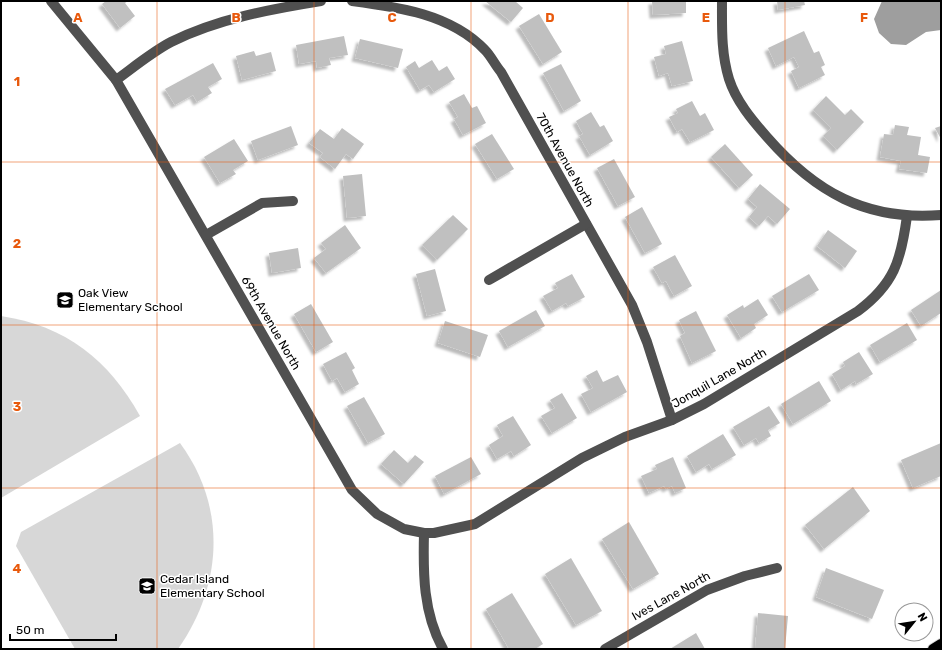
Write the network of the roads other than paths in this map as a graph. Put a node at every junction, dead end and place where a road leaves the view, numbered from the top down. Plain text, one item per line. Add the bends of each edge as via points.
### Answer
1 (51, 1) edge
2 (320, 1) edge
3 (352, 1) edge
4 (722, 1) edge
5 (116, 80) junction
6 (293, 201) dead end
7 (941, 215) edge
8 (907, 216) junction
9 (586, 224) junction
10 (206, 235) junction
11 (489, 280) dead end
12 (672, 420) junction
13 (424, 533) junction
14 (777, 568) dead end
15 (941, 644) edge
16 (443, 649) edge
17 (605, 649) edge
18 (933, 649) edge

1 - 5 street, 69th Avenue North
2 - 5 street via 243,17 192,32 170,43
3 - 9 street, 70th Avenue North via 424,15 450,24 485,50
4 - 8 street via 723,53 729,80 741,105 757,126 804,175 829,192 871,210
5 - 10 street, 69th Avenue North
6 - 10 street via 262,203
7 - 8 street
8 - 12 street, Jonquil Lane North via 898,262 889,282 875,298 858,311 718,396
9 - 11 street
9 - 12 street, 70th Avenue North via 632,305
10 - 13 street, 69th Avenue North via 352,490 376,514 404,528
12 - 13 street, Jonquil Lane North via 624,437 582,458 475,524
13 - 16 street via 424,590 432,624
14 - 17 street, Ives Lane North via 707,590
15 - 18 main road

